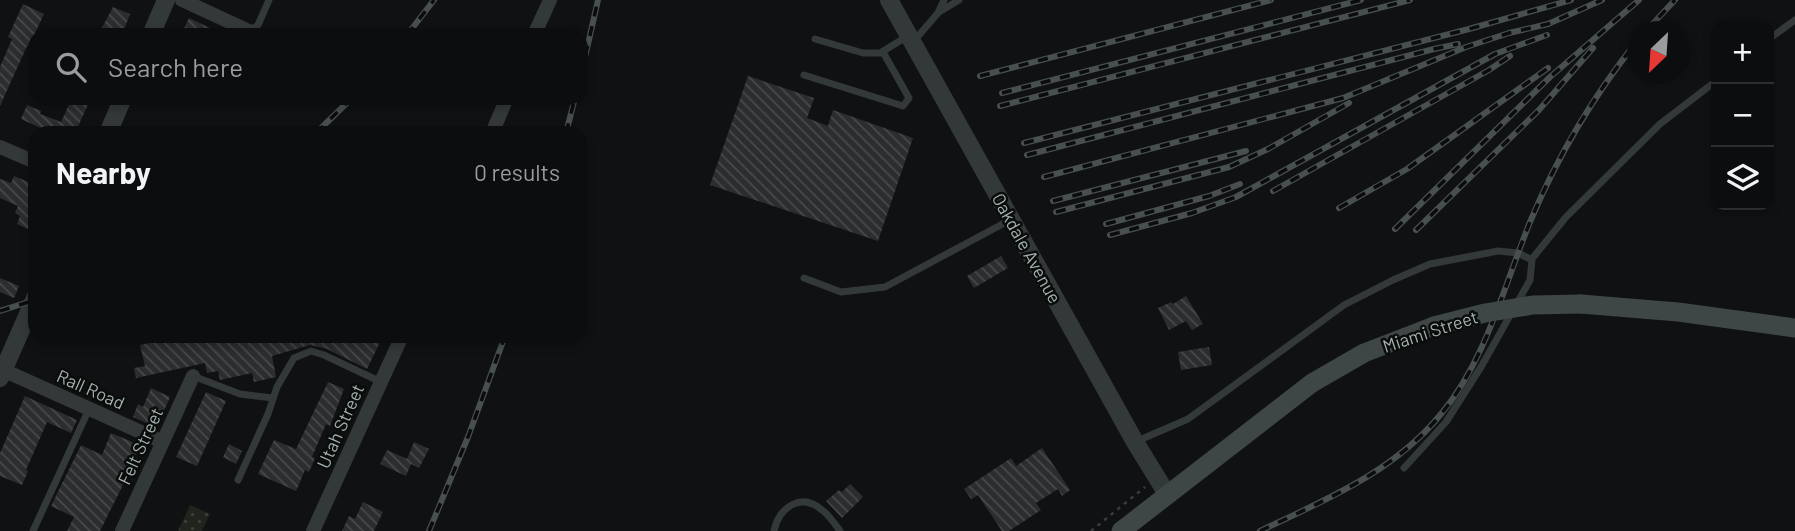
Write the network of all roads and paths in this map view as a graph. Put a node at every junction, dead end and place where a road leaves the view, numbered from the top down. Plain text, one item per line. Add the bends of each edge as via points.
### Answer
1 (166, 0) edge
2 (182, 0) edge
3 (269, 0) edge
4 (550, 0) edge
5 (889, 0) edge
6 (944, 0) edge
7 (959, 0) edge
8 (939, 13) junction
9 (1795, 20) edge
10 (153, 28) edge
11 (243, 28) edge
12 (254, 28) edge
13 (537, 28) edge
14 (1774, 35) edge
15 (815, 39) dead end
16 (910, 39) junction
17 (883, 52) junction
18 (804, 75) dead end
19 (1712, 84) edge
20 (120, 105) edge
21 (504, 105) edge
22 (111, 126) edge
23 (495, 126) edge
24 (0, 147) edge
25 (28, 159) edge
26 (1011, 219) junction
27 (1531, 260) junction
28 (804, 278) dead end
29 (28, 314) edge
30 (1795, 328) edge
31 (398, 343) edge
32 (2, 374) edge
33 (193, 376) joint
34 (381, 382) junction
35 (273, 398) junction
36 (89, 409) junction
37 (163, 442) junction
38 (1135, 442) junction
39 (1404, 468) dead end
40 (238, 480) dead end
41 (1162, 486) junction
42 (33, 531) edge
43 (122, 531) edge
44 (313, 531) edge
45 (774, 531) edge
46 (840, 531) edge
47 (1091, 531) edge
48 (1121, 531) edge

1 - 10 street
2 - 11 street
3 - 12 lane
4 - 13 street
5 - 16 street, Oakdale Avenue
6 - 8 lane
7 - 8 lane
8 - 16 lane
9 - 14 lane
15 - 17 lane via 863,53
16 - 17 lane
16 - 26 street, Oakdale Avenue
17 - 18 lane via 909,98 903,106
19 - 27 lane via 1660,124 1566,217
20 - 22 street
21 - 23 street
24 - 25 street
26 - 28 lane via 885,287 841,292
26 - 38 street, Oakdale Avenue
27 - 38 lane via 1498,251 1430,264 1393,280 1344,304 1188,419
27 - 39 lane via 1530,280 1480,367 1446,422
29 - 32 street
30 - 41 main road, Miami Street, bridge via 1581,304 1485,313 1434,326 1364,353 1312,383
31 - 34 street, Utah Street
32 - 36 street, Rall Road
33 - 35 lane via 240,394
33 - 37 street, Felt Street
34 - 35 lane via 312,351 294,358
34 - 44 street, Utah Street
35 - 40 lane
36 - 37 street, Rall Road
36 - 42 lane
37 - 43 street, Felt Street
38 - 41 street, Oakdale Avenue
41 - 47 path
41 - 48 main road, Miami Street
45 - 46 lane via 776,519 790,504 805,501 821,509

